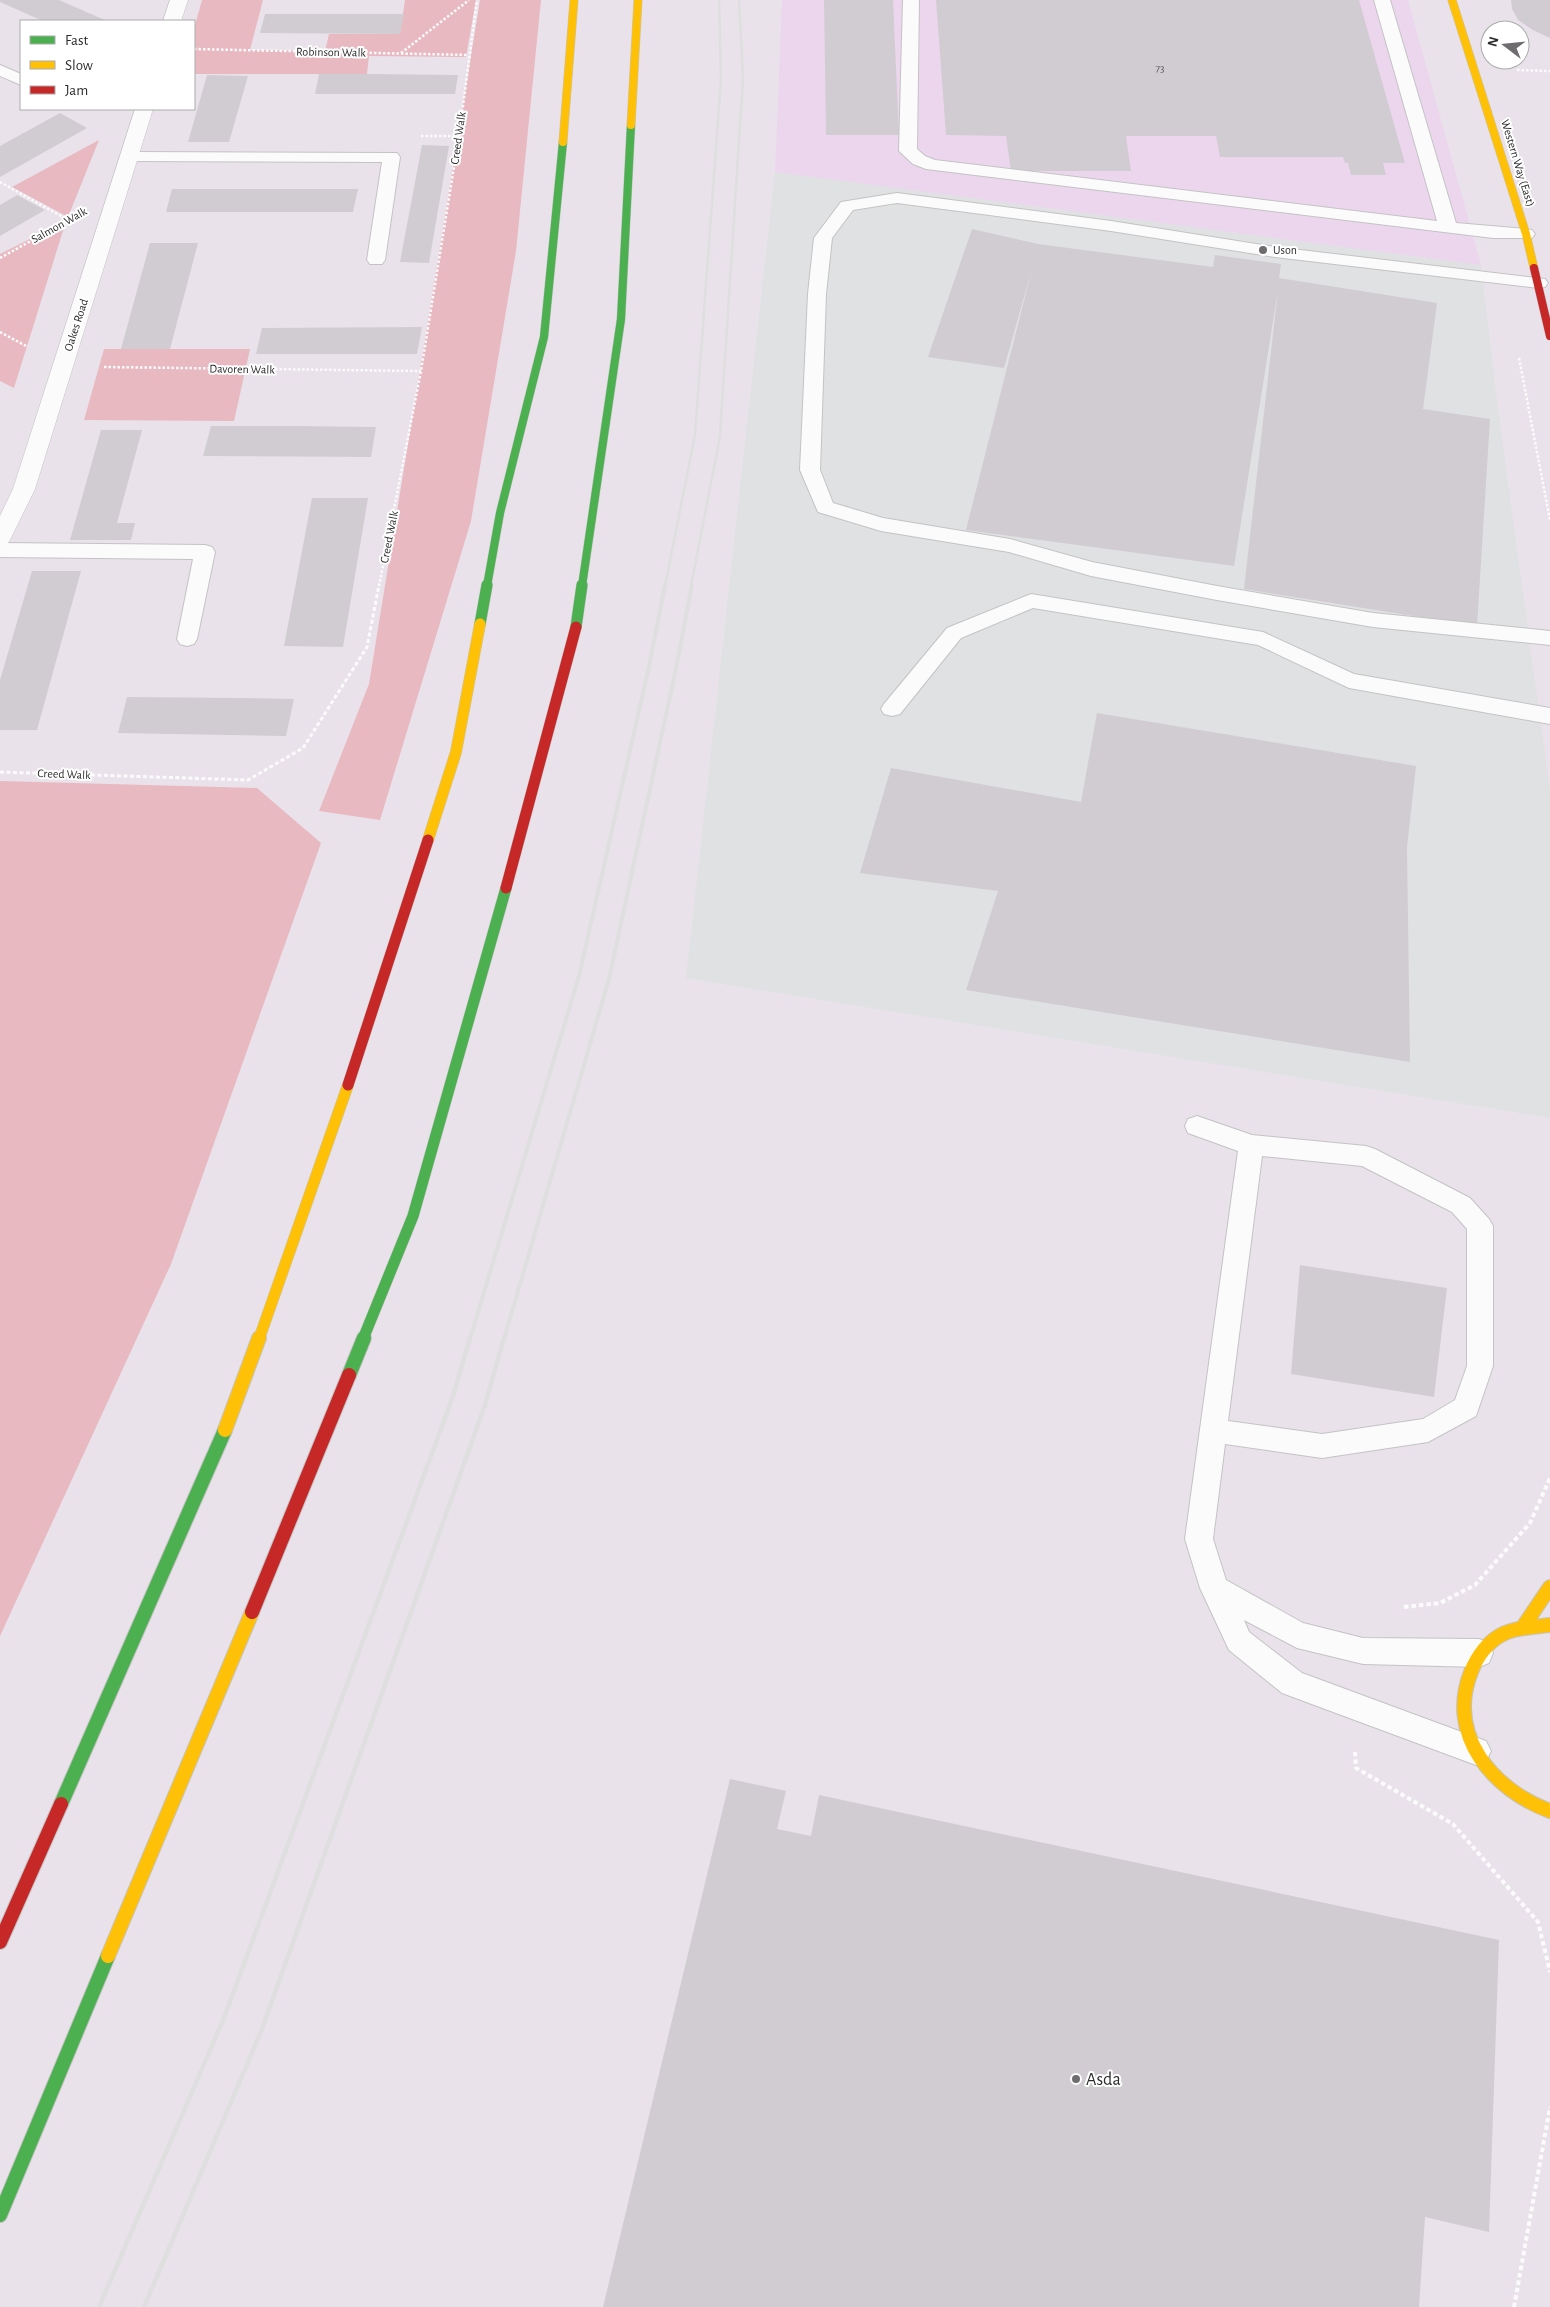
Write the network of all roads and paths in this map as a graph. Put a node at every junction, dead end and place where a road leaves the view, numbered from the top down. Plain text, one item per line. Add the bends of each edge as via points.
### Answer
1 (179, 0) edge
2 (470, 0) edge
3 (477, 0) edge
4 (574, 0) edge
5 (638, 0) edge
6 (911, 0) edge
7 (1382, 0) edge
8 (1452, 0) edge
9 (172, 20) edge
10 (195, 49) edge
11 (400, 53) junction
12 (468, 55) junction
13 (0, 70) edge
14 (1517, 70) dead end
15 (1550, 71) edge
16 (20, 80) edge
17 (144, 110) edge
18 (129, 157) junction
19 (0, 182) edge
20 (1448, 227) junction
21 (1526, 234) junction
22 (0, 258) edge
23 (376, 260) dead end
24 (1539, 284) junction
25 (1550, 336) edge
26 (63, 366) junction
27 (421, 371) junction
28 (0, 538) edge
29 (0, 550) edge
30 (1550, 638) edge
31 (187, 639) dead end
32 (892, 709) dead end
33 (1550, 716) edge
34 (0, 772) edge
35 (1197, 1126) dead end
36 (1251, 1145) junction
37 (1214, 1431) junction
38 (1550, 1587) edge
39 (1214, 1588) junction
40 (1550, 1625) edge
41 (1523, 1627) junction
42 (1479, 1653) junction
43 (1476, 1751) junction
44 (1550, 1811) edge
45 (0, 1942) edge
46 (1550, 2107) edge
47 (0, 2215) edge
48 (1514, 2307) edge

1 - 9 street
2 - 11 path
3 - 12 path, Creed Walk
4 - 45 main road via 544,337 500,513 456,752 376,1004 236,1405
5 - 47 main road via 621,319 575,637 415,1206 283,1538
6 - 20 lane via 908,152 919,160 932,165
7 - 20 lane
8 - 21 main road, Western Way (East)
10 - 11 path, Robinson Walk
11 - 12 path, Robinson Walk
12 - 27 path, Creed Walk via 459,136
13 - 16 lane
14 - 15 path
17 - 18 street, Oakes Road
18 - 23 lane via 391,157
18 - 26 street, Oakes Road
19 - 22 path, Salmon Walk via 68,220
20 - 21 lane
21 - 24 main road, Western Way (East)
24 - 25 main road, Western Way (East)
24 - 30 lane via 1275,252 1111,226 897,198 847,206 823,238 817,294 810,470 825,507 881,524 1010,546 1091,570 1373,620
26 - 27 path, Davoren Walk
26 - 28 street, Oakes Road via 24,489
27 - 34 path, Creed Walk via 367,647 303,748 248,780
29 - 31 lane via 205,552
32 - 33 lane via 954,633 1031,601 1263,638 1349,681
35 - 36 lane
36 - 37 lane
36 - 37 lane via 1366,1156 1462,1205 1480,1226 1480,1366 1466,1408 1428,1430 1322,1446
37 - 39 lane via 1200,1540
38 - 41 main road
39 - 42 lane via 1297,1635 1363,1651
39 - 43 lane via 1240,1641 1292,1683
40 - 41 main road
41 - 42 main road via 1498,1637
42 - 43 main road via 1465,1682 1463,1716
43 - 44 main road via 1498,1780 1529,1803
46 - 48 path

